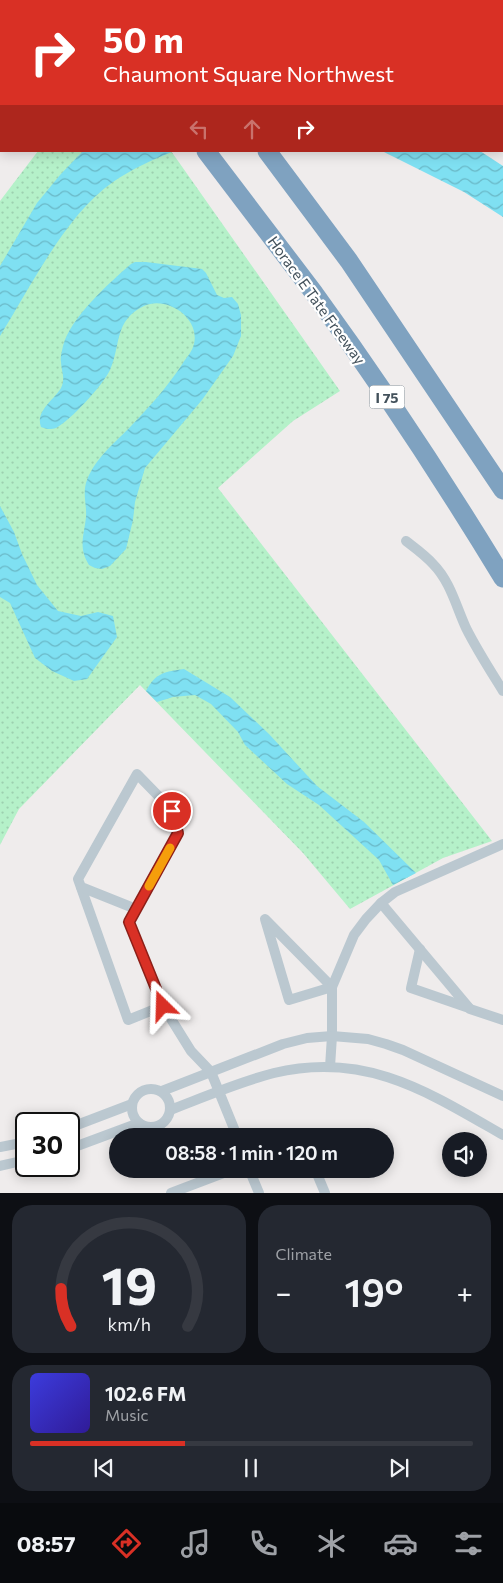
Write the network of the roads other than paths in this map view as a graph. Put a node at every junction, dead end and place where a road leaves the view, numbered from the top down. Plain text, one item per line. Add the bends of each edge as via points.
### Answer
1 (207, 152) edge
2 (268, 152) edge
3 (503, 490) edge
4 (406, 541) dead end
5 (503, 578) edge
6 (503, 691) edge
7 (503, 844) edge
8 (81, 887) junction
9 (382, 903) junction
10 (136, 909) junction
11 (420, 949) junction
12 (332, 987) junction
13 (163, 1006) junction
14 (470, 1008) junction
15 (503, 1020) edge
16 (332, 1036) junction
17 (330, 1067) junction
18 (211, 1072) junction
19 (162, 1092) junction
20 (219, 1092) junction
21 (503, 1096) edge
22 (132, 1104) junction
23 (170, 1110) junction
24 (139, 1123) junction
25 (80, 1124) edge
26 (234, 1128) edge
27 (503, 1135) edge
28 (15, 1144) edge
29 (80, 1145) edge
30 (0, 1147) edge
31 (15, 1163) edge
32 (0, 1166) edge
33 (211, 1178) edge
34 (253, 1178) edge
35 (319, 1178) edge
36 (172, 1193) edge
37 (259, 1193) edge
38 (325, 1193) edge

1 - 5 highway, Horace E Tate Freeway / I 75 via 320,302 398,414
2 - 3 highway via 349,261
4 - 6 street via 433,564 451,591 466,628
7 - 9 street via 395,892
8 - 10 street
8 - 10 street via 78,879 137,774 172,811 178,833
8 - 13 street via 128,1020
9 - 11 street
9 - 12 street via 354,936
10 - 13 street via 129,922
11 - 14 street
11 - 14 street via 411,988
12 - 12 street via 289,1000 265,919 272,926
12 - 16 street
13 - 18 street via 191,1051
14 - 15 street
16 - 17 street
16 - 18 street via 283,1044
16 - 21 street via 386,1044
17 - 20 street via 276,1072
17 - 27 street via 370,1072 406,1083
18 - 19 street
18 - 20 street
19 - 22 street via 153,1088 143,1090
19 - 23 street via 168,1099
20 - 23 street
20 - 26 street
22 - 24 street via 132,1114
22 - 25 street
23 - 24 street via 166,1120 158,1126 148,1127
24 - 29 street
28 - 30 street
31 - 32 street
33 - 36 street
34 - 37 street
35 - 38 street

